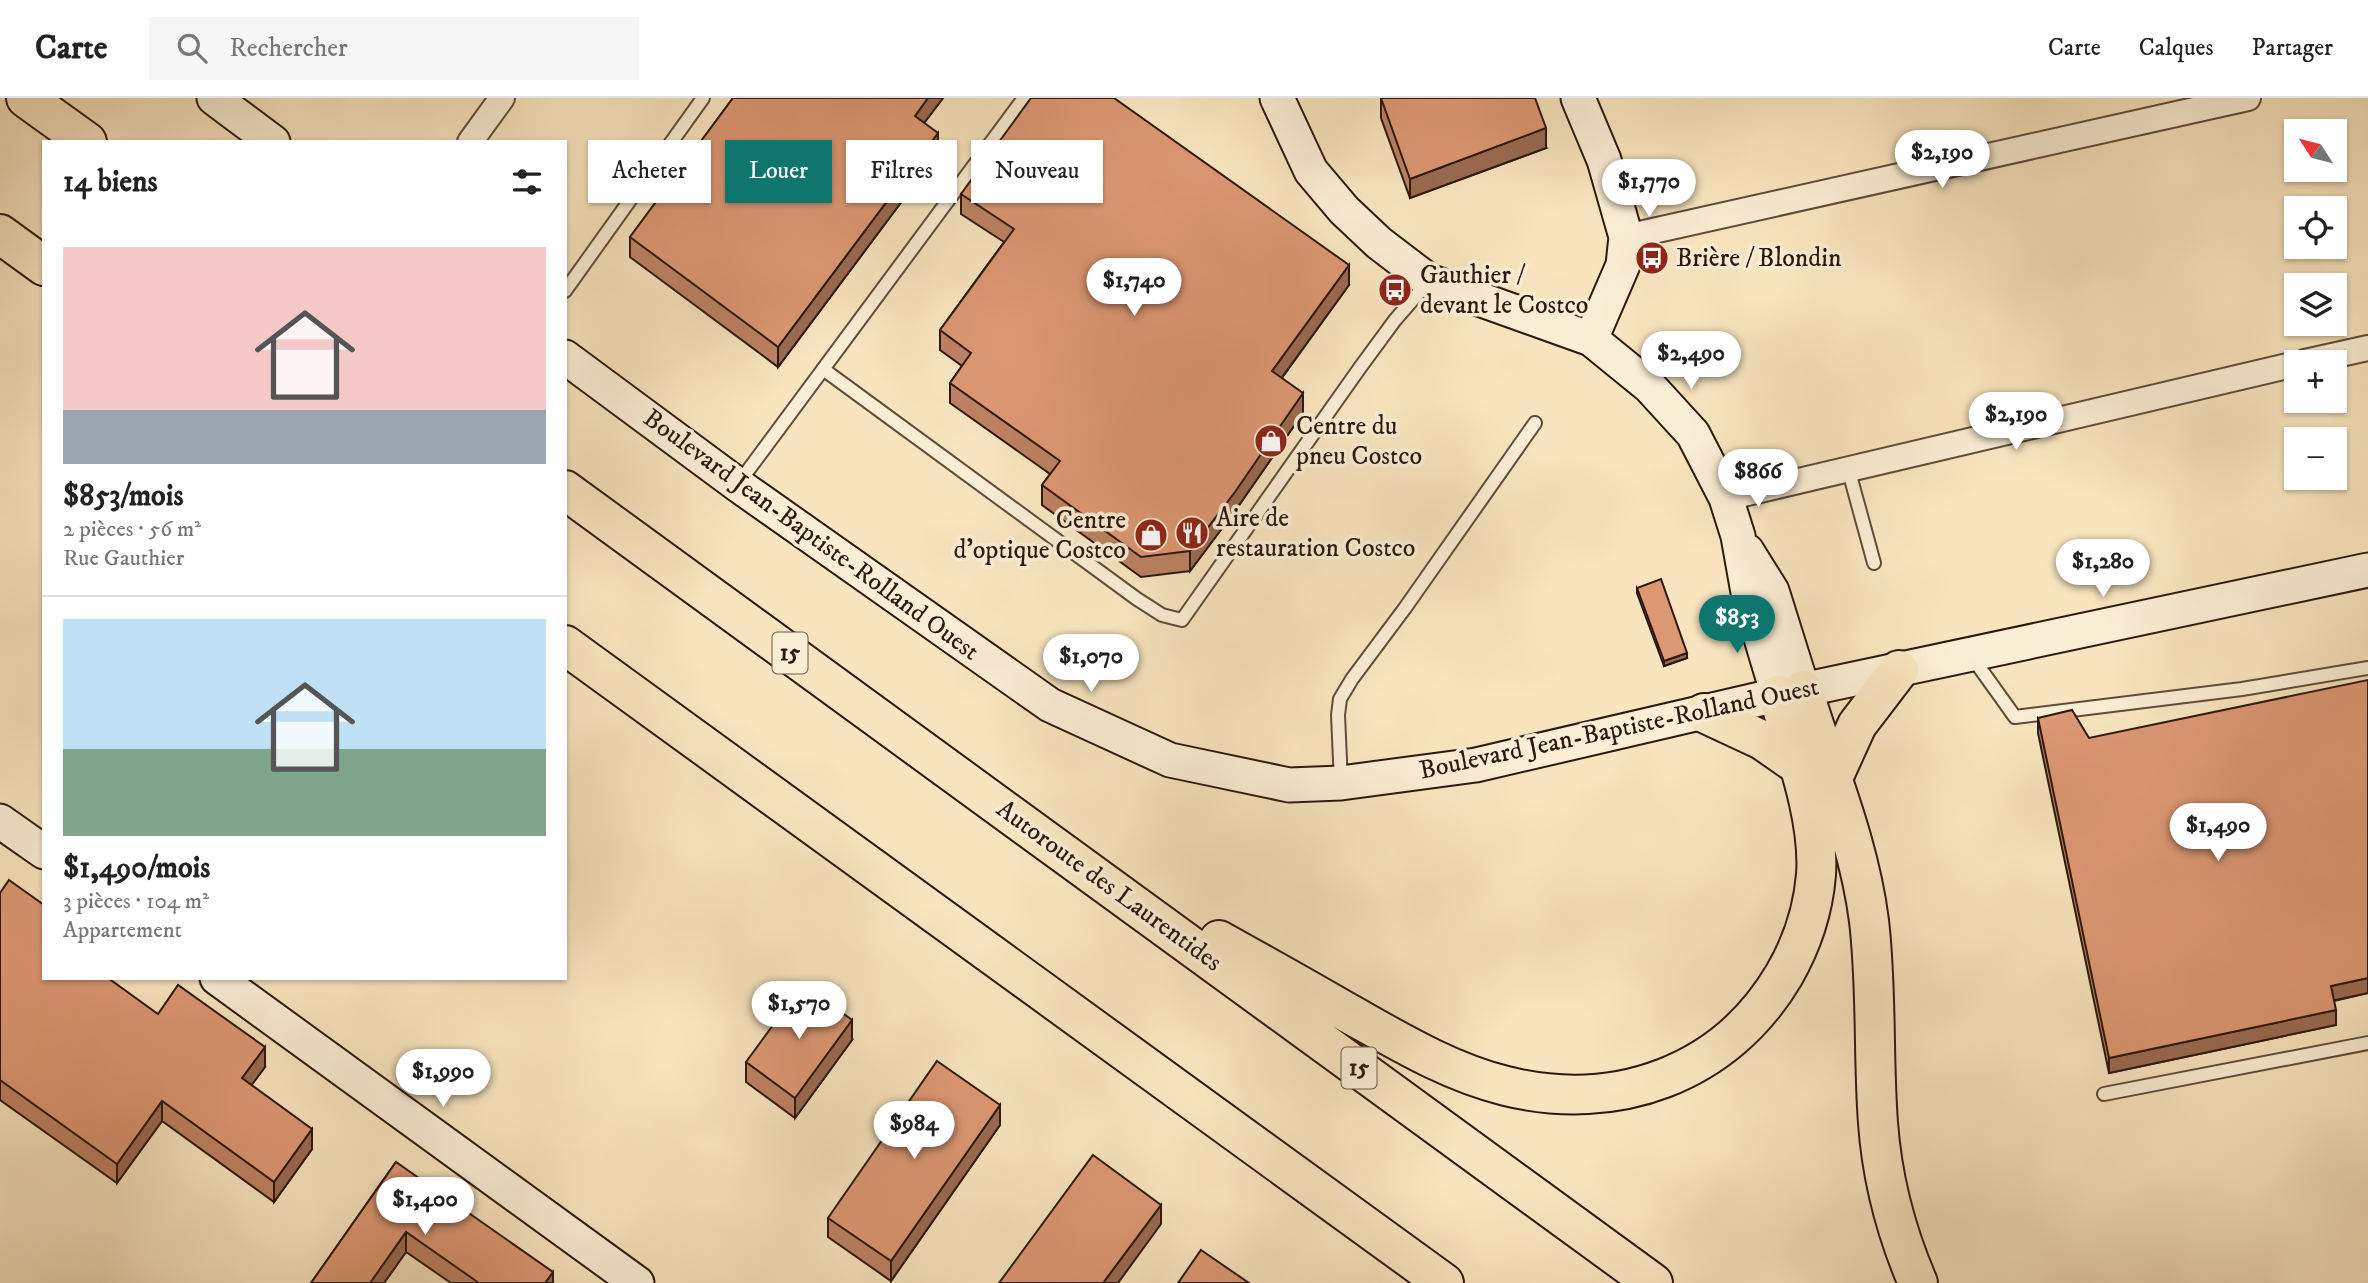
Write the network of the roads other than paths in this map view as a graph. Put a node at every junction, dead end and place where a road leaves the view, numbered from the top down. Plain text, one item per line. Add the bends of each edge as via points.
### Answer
1 (26, 98) edge
2 (214, 98) edge
3 (502, 98) edge
4 (703, 98) edge
5 (1024, 98) edge
6 (1277, 98) edge
7 (1578, 98) edge
8 (2248, 98) edge
9 (83, 140) edge
10 (271, 140) edge
11 (471, 140) edge
12 (0, 234) edge
13 (1626, 237) junction
14 (42, 265) edge
15 (1429, 281) junction
16 (567, 288) edge
17 (1591, 339) junction
18 (2368, 348) edge
19 (2347, 353) edge
20 (567, 358) edge
21 (2284, 367) edge
22 (823, 369) junction
23 (1535, 423) dead end
24 (1848, 468) junction
25 (738, 485) junction
26 (567, 491) edge
27 (1726, 498) junction
28 (1874, 563) dead end
29 (2368, 570) edge
30 (2318, 580) junction
31 (2368, 586) edge
32 (567, 646) edge
33 (1970, 655) junction
34 (2368, 668) edge
35 (1899, 670) junction
36 (1791, 693) junction
37 (1704, 713) junction
38 (1798, 765) junction
39 (1833, 778) junction
40 (1341, 783) junction
41 (0, 821) edge
42 (42, 851) edge
43 (1065, 853) junction
44 (220, 980) edge
45 (2368, 1043) edge
46 (2104, 1094) dead end
47 (637, 1283) edge
48 (1444, 1283) edge
49 (1653, 1283) edge
50 (1918, 1283) edge

1 - 9 highway
2 - 10 street
3 - 11 street
4 - 16 lane
5 - 22 lane
6 - 15 street via 1311,170 1344,210
7 - 13 street via 1604,160
8 - 13 street
12 - 14 highway
13 - 17 street via 1623,265
15 - 17 street
15 - 22 lane via 1359,369 1182,620 1162,615 1137,599
17 - 27 street via 1650,387 1693,433
18 - 19 street
20 - 25 street, Boulevard Jean-Baptiste-Rolland Ouest
21 - 24 street
22 - 25 lane
23 - 40 lane via 1340,699
24 - 27 street
24 - 28 lane
25 - 40 street, Boulevard Jean-Baptiste-Rolland Ouest via 1050,705 1170,760 1289,785
26 - 43 highway, Autoroute des Laurentides / 15
27 - 36 street via 1749,598
29 - 30 street, Boulevard Jean-Baptiste-Rolland Ouest
30 - 31 street
30 - 33 street, Boulevard Jean-Baptiste-Rolland Ouest
32 - 48 highway
33 - 34 lane via 2015,717
33 - 35 street, Boulevard Jean-Baptiste-Rolland Ouest
35 - 36 street, Boulevard Jean-Baptiste-Rolland Ouest
35 - 39 highway via 1857,725
36 - 37 street, Boulevard Jean-Baptiste-Rolland Ouest
36 - 38 highway
36 - 39 highway
37 - 38 highway via 1769,744
37 - 40 street, Boulevard Jean-Baptiste-Rolland Ouest via 1476,765
38 - 43 highway via 1813,828 1816,874 1802,938 1777,986 1734,1035 1701,1060 1654,1082 1597,1094 1531,1091 1441,1063
39 - 50 highway via 1858,863 1868,918 1884,1173
41 - 42 street
43 - 49 highway, Autoroute des Laurentides / 15
44 - 47 street
45 - 46 lane

